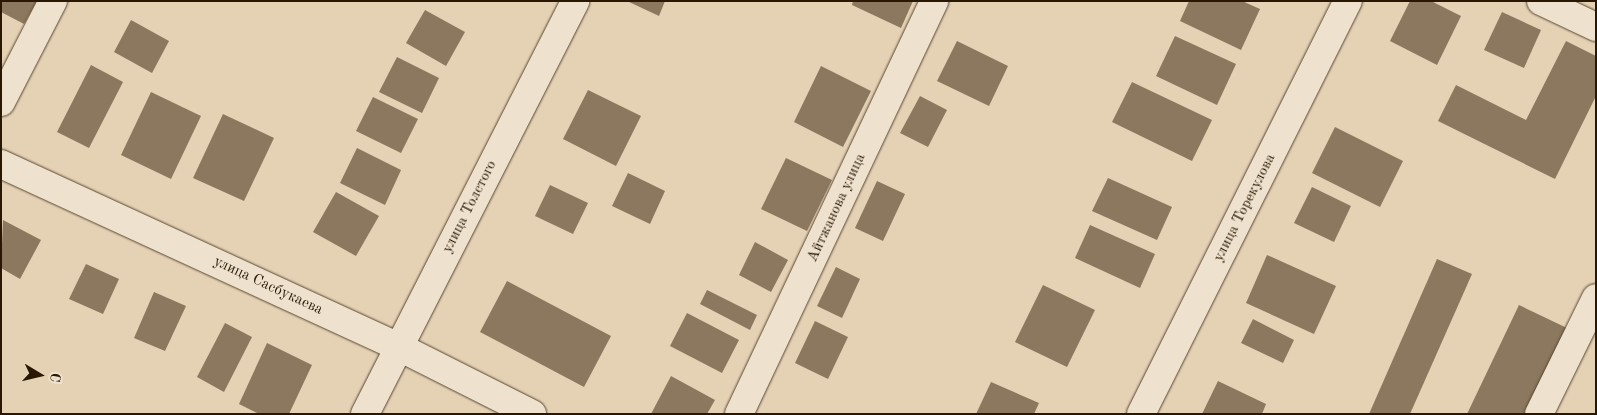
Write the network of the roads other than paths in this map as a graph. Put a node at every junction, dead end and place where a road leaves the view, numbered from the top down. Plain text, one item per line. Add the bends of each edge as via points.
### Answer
1 (53, 1) edge
2 (575, 1) edge
3 (934, 1) edge
4 (1348, 1) edge
5 (1541, 1) edge
6 (1596, 27) edge
7 (1, 102) edge
8 (1, 164) edge
9 (1596, 298) edge
10 (399, 346) junction
11 (365, 414) edge
12 (532, 414) edge
13 (739, 414) edge
14 (1141, 414) edge
15 (1539, 414) edge

1 - 7 street
2 - 10 street, улица Толстого
3 - 13 street, Айтжанова улица
4 - 14 street, улица Торекулова
5 - 6 street
8 - 10 street, улица Сасбукаева
9 - 15 street
10 - 11 street, улица Толстого
10 - 12 street, улица Сасбукаева

